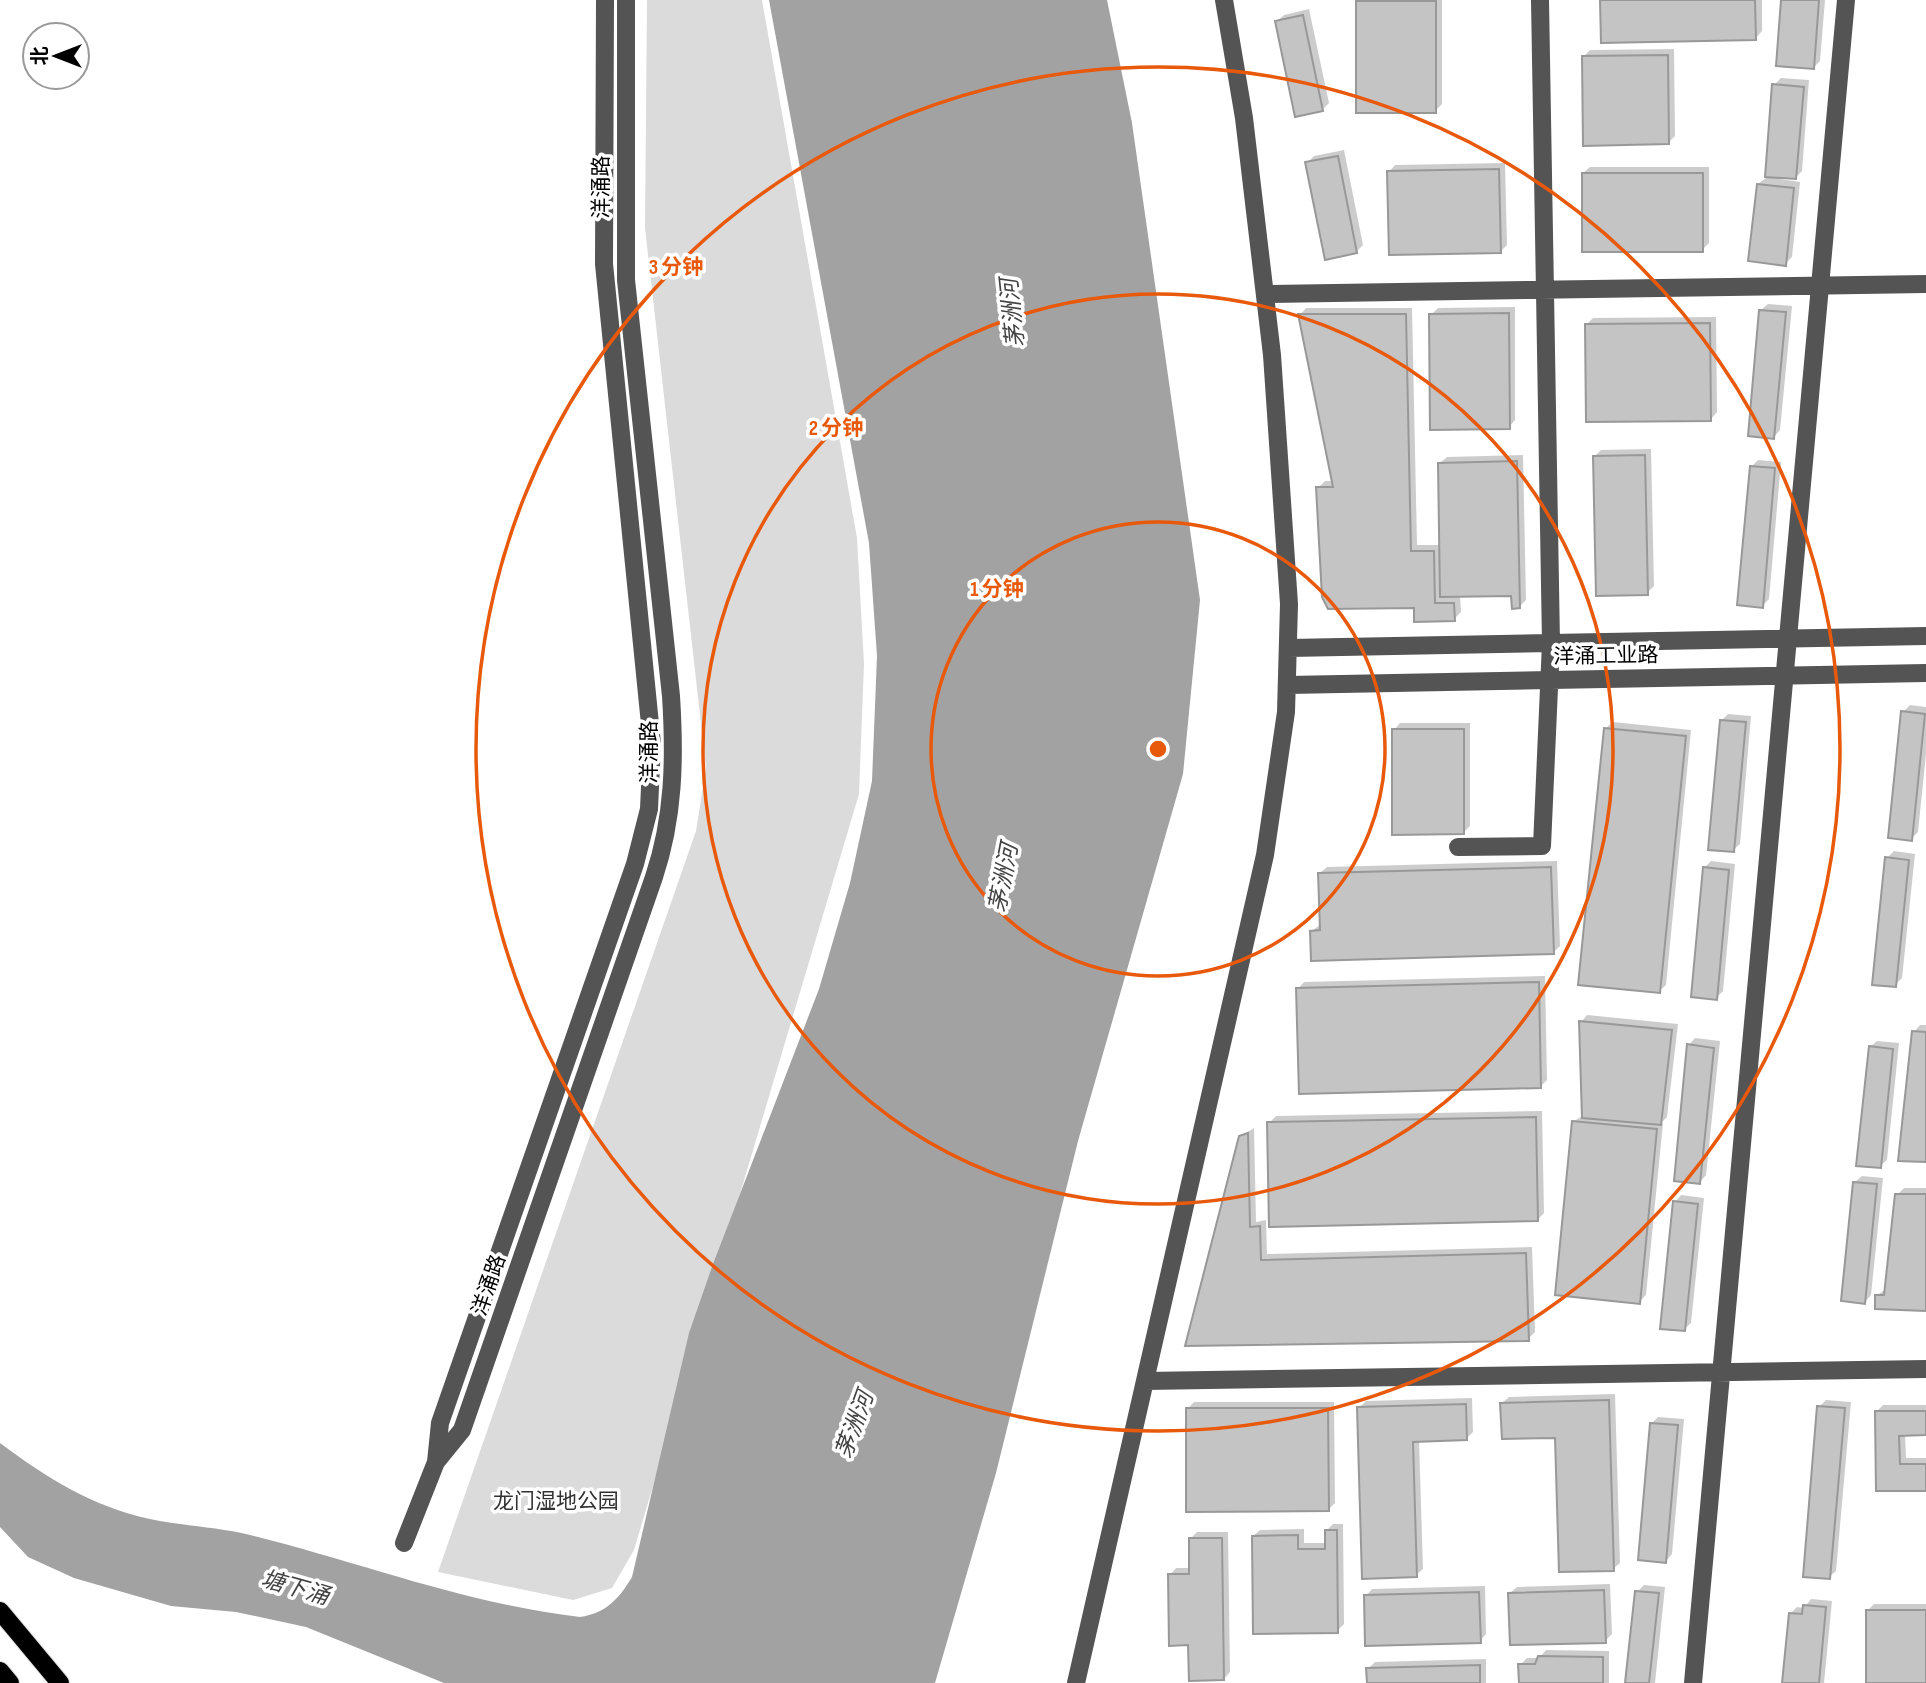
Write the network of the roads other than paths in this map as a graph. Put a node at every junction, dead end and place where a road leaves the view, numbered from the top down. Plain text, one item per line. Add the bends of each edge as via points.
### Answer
1 (605, 0) edge
2 (626, 0) edge
3 (1224, 0) edge
4 (1540, 0) edge
5 (1846, 0) edge
6 (1926, 284) edge
7 (1820, 287) junction
8 (1546, 290) junction
9 (1265, 293) junction
10 (1926, 636) edge
11 (1788, 639) junction
12 (1551, 643) junction
13 (1289, 648) junction
14 (1926, 673) edge
15 (1785, 676) junction
16 (1551, 680) junction
17 (1288, 685) junction
18 (1458, 847) dead end
19 (1926, 1369) edge
20 (1722, 1370) junction
21 (1145, 1381) junction
22 (436, 1461) junction
23 (404, 1543) dead end
24 (0, 1611) edge
25 (0, 1671) edge
26 (10, 1683) edge
27 (60, 1683) edge
28 (1076, 1683) edge
29 (1693, 1683) edge

1 - 22 street, 洋涌路 via 604,271 651,717 649,809 635,864 440,1423
2 - 22 street, 洋涌路 via 626,280 671,696 674,760 670,814 657,868 462,1430
3 - 9 street via 1246,130
4 - 8 street
5 - 7 street
6 - 7 street
7 - 8 street
7 - 11 street
8 - 9 street
8 - 12 street
9 - 13 street via 1282,478
10 - 11 street, 洋涌工业路
11 - 12 street, 洋涌工业路
11 - 15 street
12 - 13 street, 洋涌工业路
12 - 16 street
13 - 17 street
14 - 15 street, 洋涌工业路
15 - 16 street, 洋涌工业路
15 - 20 street
16 - 17 street, 洋涌工业路
16 - 18 street via 1542,846
17 - 21 street via 1265,855
19 - 20 street
20 - 21 street
20 - 29 street
21 - 28 street
22 - 23 street, 洋涌路
24 - 27 main road
25 - 26 main road

